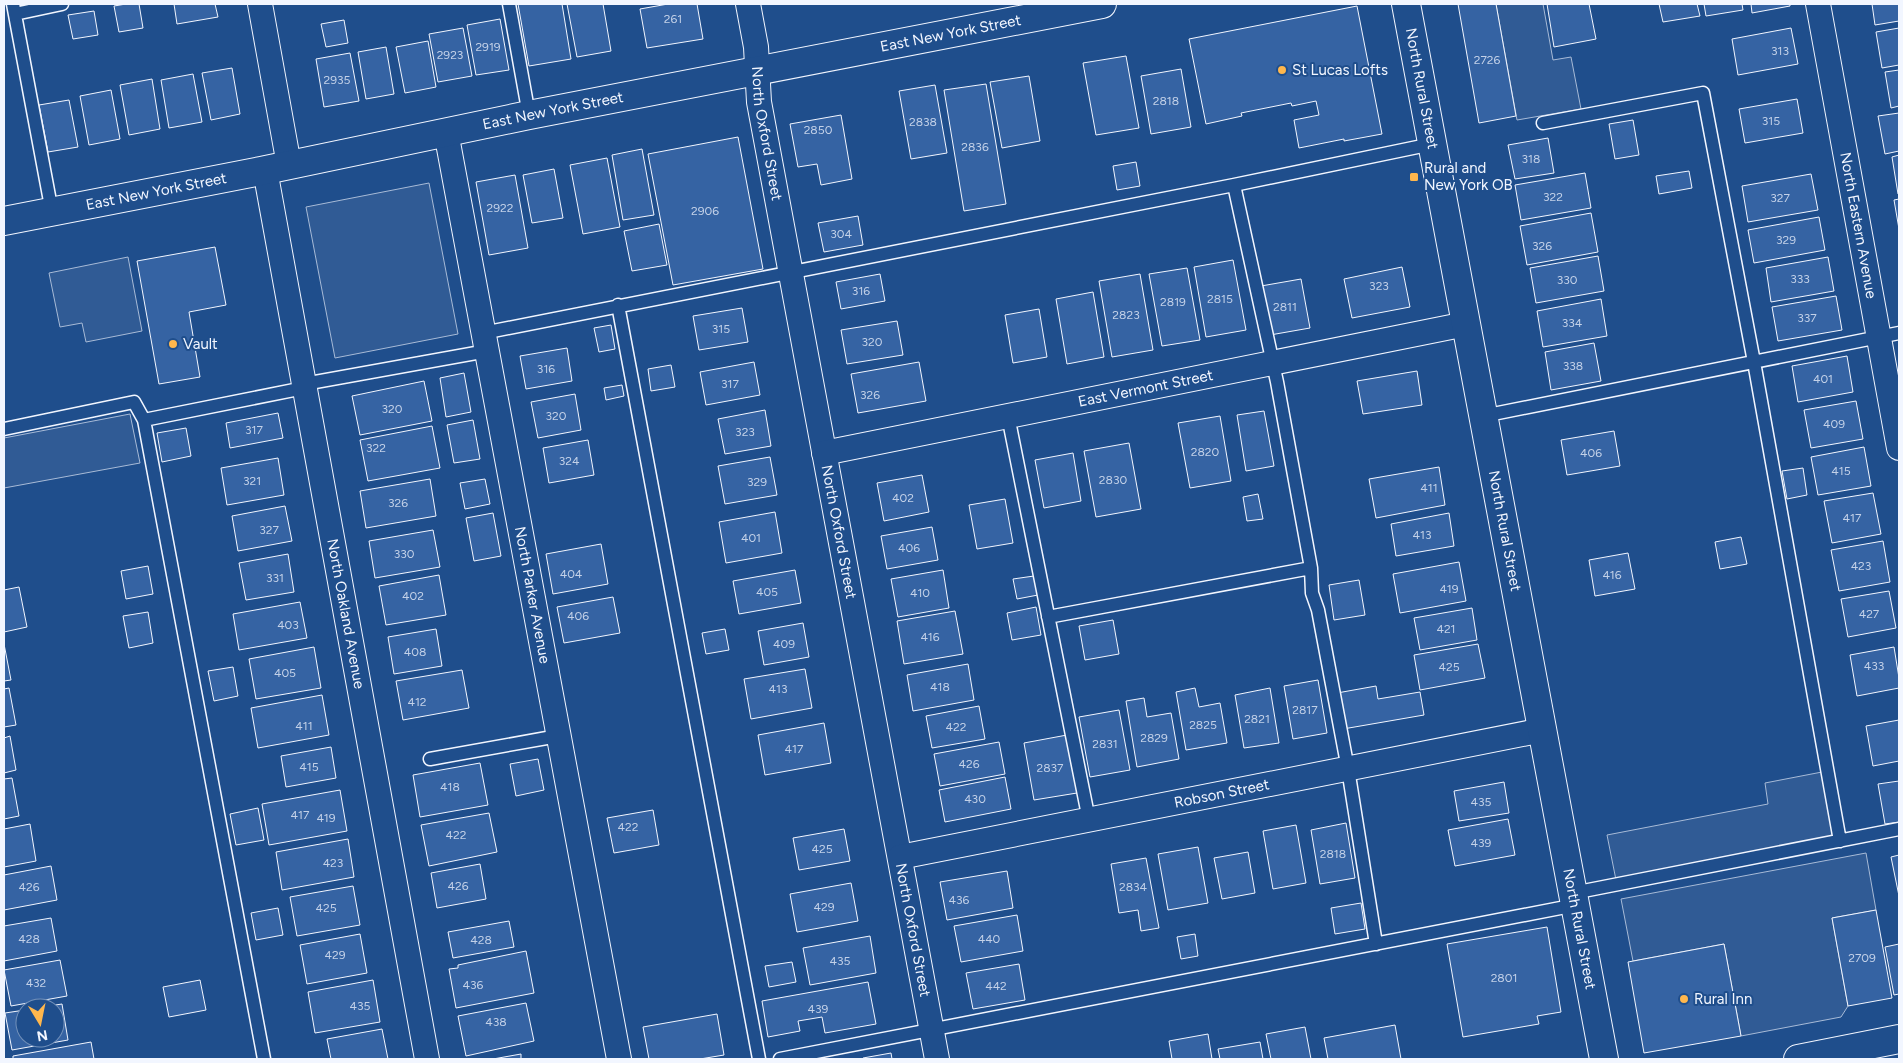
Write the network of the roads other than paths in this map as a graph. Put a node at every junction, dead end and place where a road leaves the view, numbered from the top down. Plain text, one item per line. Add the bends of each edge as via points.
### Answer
1 (62, 4) edge
2 (260, 4) edge
3 (509, 4) edge
4 (748, 4) edge
5 (1102, 4) edge
6 (1406, 4) edge
7 (1818, 4) edge
8 (14, 9) edge
9 (757, 70) junction
10 (529, 115) junction
11 (1543, 123) dead end
12 (446, 132) junction
13 (1432, 144) junction
14 (277, 167) junction
15 (1234, 185) junction
16 (52, 212) junction
17 (4, 221) edge
18 (791, 273) junction
19 (618, 305) junction
20 (1466, 324) junction
21 (1889, 335) edge
22 (485, 342) junction
23 (1273, 362) junction
24 (1754, 362) junction
25 (304, 386) junction
26 (1008, 416) junction
27 (1483, 416) junction
28 (144, 420) junction
29 (4, 429) edge
30 (1899, 448) edge
31 (824, 453) junction
32 (1311, 568) junction
33 (1048, 617) junction
34 (1543, 730) junction
35 (558, 736) junction
36 (430, 759) dead end
37 (1348, 769) junction
38 (1089, 820) junction
39 (1899, 829) edge
40 (1840, 841) junction
41 (900, 857) junction
42 (1574, 899) junction
43 (1376, 944) junction
44 (932, 1030) junction
45 (1899, 1039) edge
46 (264, 1059) edge
47 (427, 1059) edge
48 (619, 1059) edge
49 (759, 1059) edge
50 (780, 1059) edge
51 (937, 1059) edge
52 (1604, 1059) edge
53 (1798, 1059) edge

1 - 8 lane
2 - 14 street, North Oakland Avenue
3 - 10 lane
4 - 9 street, North Oxford Street
5 - 9 main road, East New York Street via 1013,16
6 - 13 main road, North Rural Street
7 - 21 street, North Eastern Avenue
8 - 16 lane
9 - 10 main road, East New York Street
9 - 18 street, North Oxford Street via 759,102
10 - 12 main road, East New York Street
11 - 24 lane via 1703,93
12 - 14 main road, East New York Street
12 - 22 street, North Parker Avenue
13 - 15 lane
13 - 20 main road, North Rural Street
14 - 16 main road, East New York Street
14 - 25 street, North Oakland Avenue
15 - 18 lane
15 - 23 lane
16 - 17 main road, East New York Street
18 - 19 lane
18 - 31 street, North Oxford Street
19 - 22 lane
19 - 49 lane
20 - 23 street, East Vermont Street
20 - 27 main road, North Rural Street
21 - 24 lane
21 - 30 street, North Eastern Avenue
22 - 25 lane
22 - 35 street, North Parker Avenue
23 - 26 street, East Vermont Street
23 - 32 lane
24 - 27 lane
24 - 40 lane
25 - 28 lane
25 - 47 street, North Oakland Avenue
26 - 31 street, East Vermont Street
26 - 33 lane
27 - 34 main road, North Rural Street
28 - 29 lane via 134,402
28 - 46 lane
31 - 41 street, North Oxford Street
32 - 33 lane
32 - 37 lane via 1312,593
33 - 38 lane
34 - 37 street, Robson Street
34 - 42 main road, North Rural Street
35 - 36 lane
35 - 48 street, North Parker Avenue
37 - 38 street, Robson Street
37 - 43 lane
38 - 41 street, Robson Street
39 - 40 lane
40 - 42 lane
41 - 44 street, North Oxford Street
42 - 43 lane
42 - 52 main road, North Rural Street
43 - 44 lane
44 - 50 lane
44 - 51 street, North Oxford Street
45 - 53 main road

